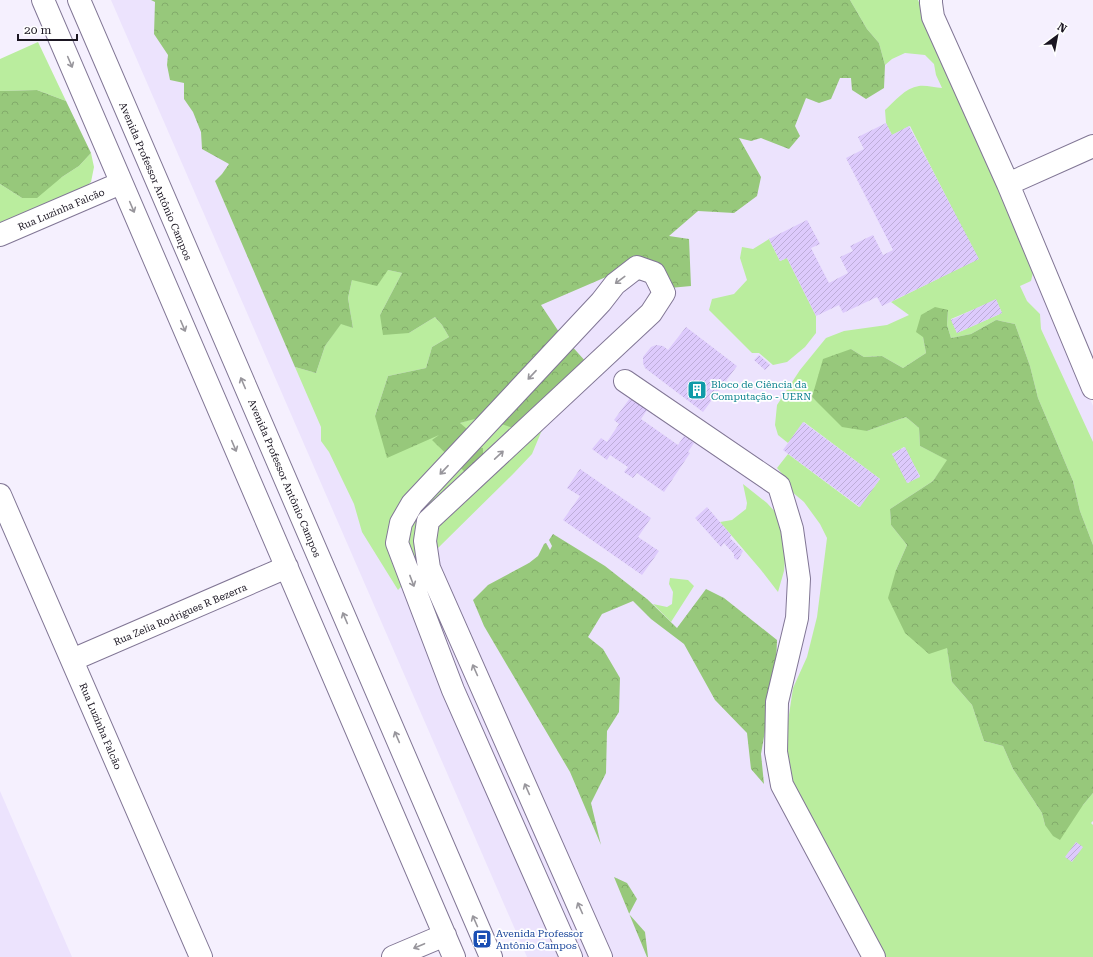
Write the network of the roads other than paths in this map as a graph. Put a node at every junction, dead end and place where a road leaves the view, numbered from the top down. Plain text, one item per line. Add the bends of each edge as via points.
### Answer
1 (43, 0) edge
2 (79, 0) edge
3 (931, 0) edge
4 (114, 81) junction
5 (82, 90) junction
6 (134, 129) junction
7 (102, 140) junction
8 (1093, 146) edge
9 (121, 183) junction
10 (1008, 184) junction
11 (0, 235) edge
12 (625, 381) dead end
13 (1092, 382) edge
14 (0, 495) edge
15 (425, 541) junction
16 (397, 543) junction
17 (287, 567) junction
18 (72, 660) junction
19 (406, 758) junction
20 (372, 769) junction
21 (423, 803) junction
22 (394, 817) junction
23 (445, 935) junction
24 (201, 957) edge
25 (393, 957) edge
26 (454, 957) edge
27 (490, 957) edge
28 (571, 957) edge
29 (601, 957) edge
30 (874, 957) edge

1 -> 5 street
2 - 4 street, Avenida Professor Antônio Campos
3 - 10 street via 933,17
4 - 5 street
4 - 6 street, Avenida Professor Antônio Campos
5 - 7 street
6 - 7 street
19 -> 6 street, Avenida Professor Antônio Campos
7 - 9 street
8 - 10 street
9 - 11 street, Rua Luzinha Falcão
9 -> 17 street
10 - 13 street
12 - 30 street via 779,486 792,529 799,579 797,618 777,702 776,752 782,785
14 - 18 street, Rua Luzinha Falcão
15 - 16 street
15 -> 16 street via 428,521 651,313 664,293 654,273 637,267 615,284 602,302 412,504 401,523
29 -> 15 street via 429,568
16 -> 28 street via 453,690
17 - 18 street, Rua Zelia Rodrigues R Bezerra
17 - 20 street
18 - 24 street, Rua Luzinha Falcão
19 - 20 street
19 - 21 street, Avenida Professor Antônio Campos
20 - 22 street
21 - 22 street
27 -> 21 street, Avenida Professor Antônio Campos
22 - 23 street
23 -> 25 street
23 - 26 street

